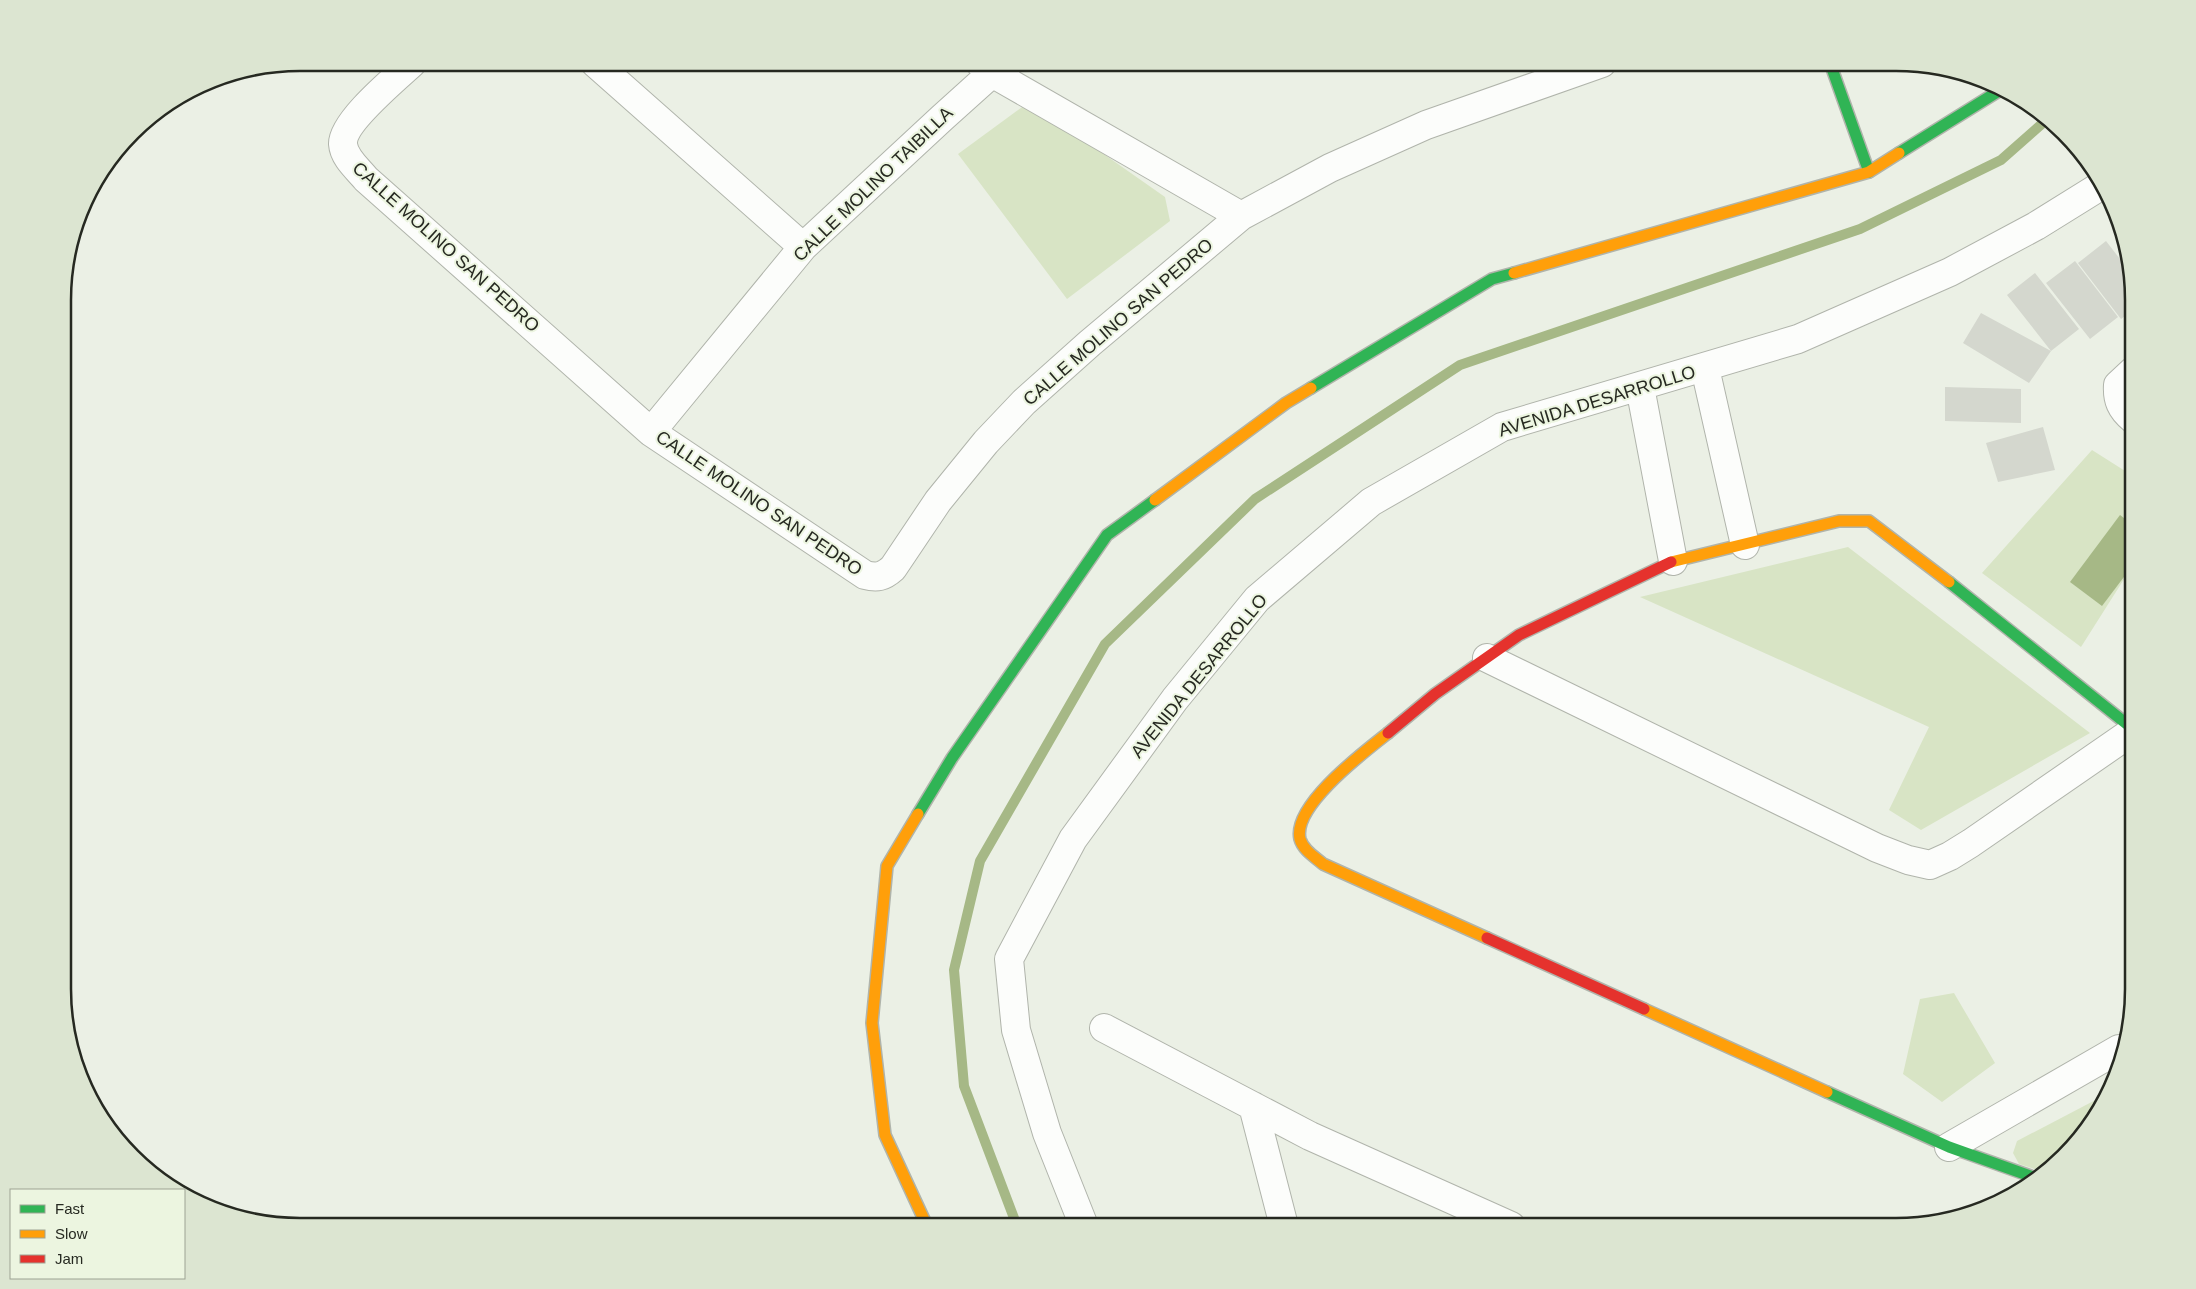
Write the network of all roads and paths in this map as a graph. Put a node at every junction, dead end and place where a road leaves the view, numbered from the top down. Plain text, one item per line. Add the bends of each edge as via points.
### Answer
1 (403, 71) edge
2 (605, 71) edge
3 (988, 71) edge
4 (1001, 71) edge
5 (1577, 71) edge
6 (1833, 71) edge
7 (1995, 94) edge
8 (1869, 172) junction
9 (2096, 189) edge
10 (1241, 216) junction
11 (803, 247) junction
12 (1705, 368) junction
13 (2125, 378) edge
14 (1640, 387) junction
15 (2125, 411) edge
16 (651, 432) junction
17 (1745, 545) junction
18 (1673, 562) junction
19 (1487, 658) junction
20 (2125, 724) edge
21 (2125, 736) edge
22 (1104, 1028) dead end
23 (2116, 1052) edge
24 (1252, 1106) junction
25 (1949, 1147) junction
26 (2028, 1175) edge
27 (923, 1218) edge
28 (1081, 1218) edge
29 (1282, 1218) edge
30 (1493, 1218) edge

1 - 16 street, CALLE MOLINO SAN PEDRO via 354,120 345,133 345,153 366,179
2 - 11 street
3 - 11 street, CALLE MOLINO TAIBILLA
4 - 10 street
5 - 10 street, CALLE MOLINO SAN PEDRO via 1426,125 1330,168
6 - 8 street
7 - 8 street
8 - 27 street via 1492,279 1286,403 1106,535 952,758 887,866 872,1023 885,1135
9 - 12 street, AVENIDA DESARROLLO via 2036,226 1950,272 1798,339
10 - 16 street, CALLE MOLINO SAN PEDRO via 1090,342 1024,402 938,501 893,568 876,578 865,575
11 - 16 street, CALLE MOLINO TAIBILLA
12 - 14 street, AVENIDA DESARROLLO
12 - 17 street
13 - 15 street via 2118,385 2117,396
14 - 18 street
14 - 28 street, AVENIDA DESARROLLO via 1502,428 1371,502 1257,599 1175,700 1072,839 1009,959 1016,1030 1047,1133
17 - 18 street
17 - 20 street via 1839,522 1869,521
18 - 19 street via 1519,635
19 - 21 street via 1877,848 1930,865 1971,843
19 - 25 street via 1427,700 1353,762 1308,807 1299,826 1300,840 1306,851 1323,864
22 - 24 street
23 - 25 street
24 - 29 street
24 - 30 street via 1310,1136
25 - 26 street

